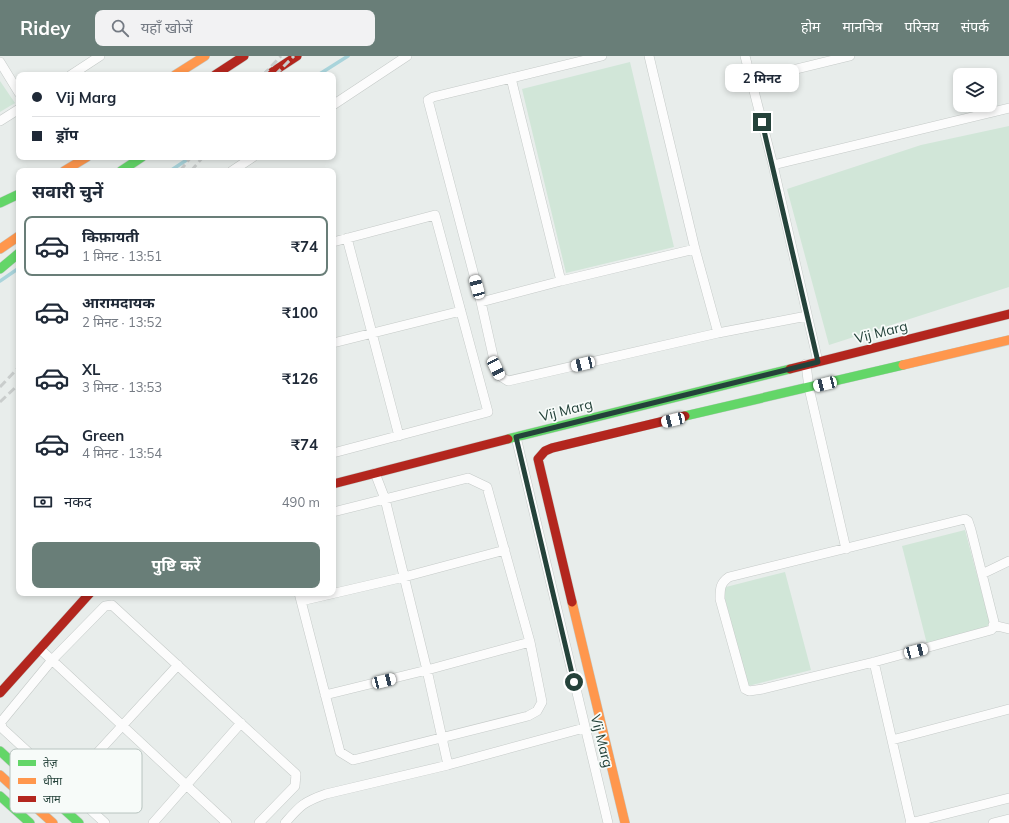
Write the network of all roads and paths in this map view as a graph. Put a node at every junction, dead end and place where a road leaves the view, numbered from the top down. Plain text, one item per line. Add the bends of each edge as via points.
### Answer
1 (100, 56) edge
2 (205, 56) edge
3 (244, 56) edge
4 (297, 56) edge
5 (407, 56) edge
6 (602, 56) edge
7 (649, 56) edge
8 (745, 56) edge
9 (850, 56) edge
10 (0, 62) edge
11 (76, 72) edge
12 (180, 72) edge
13 (220, 72) edge
14 (273, 72) edge
15 (511, 78) junction
16 (751, 80) junction
17 (16, 88) edge
18 (336, 102) edge
19 (1009, 108) edge
20 (16, 111) edge
21 (0, 121) edge
22 (82, 160) edge
23 (138, 160) edge
24 (248, 160) edge
25 (773, 164) junction
26 (69, 168) edge
27 (126, 168) edge
28 (236, 168) edge
29 (16, 196) edge
30 (2, 203) edge
31 (16, 238) edge
32 (347, 238) junction
33 (336, 241) edge
34 (694, 249) junction
35 (0, 250) edge
36 (16, 256) edge
37 (0, 269) edge
38 (561, 281) junction
39 (481, 302) junction
40 (461, 311) junction
41 (1009, 314) edge
42 (807, 316) junction
43 (372, 333) junction
44 (718, 333) junction
45 (1009, 340) edge
46 (336, 342) edge
47 (818, 362) junction
48 (806, 364) junction
49 (809, 388) junction
50 (399, 436) junction
51 (516, 437) junction
52 (336, 452) edge
53 (375, 473) junction
54 (336, 483) edge
55 (385, 499) junction
56 (336, 511) edge
57 (846, 549) junction
58 (505, 550) junction
59 (1009, 561) edge
60 (982, 574) junction
61 (404, 577) junction
62 (336, 590) edge
63 (87, 596) edge
64 (300, 597) edge
65 (993, 625) junction
66 (1009, 629) edge
67 (530, 642) junction
68 (40, 649) junction
69 (52, 660) junction
70 (874, 662) junction
71 (178, 665) junction
72 (427, 670) junction
73 (0, 693) edge
74 (325, 695) junction
75 (1009, 708) edge
76 (241, 723) junction
77 (122, 726) junction
78 (584, 728) junction
79 (441, 738) junction
80 (892, 740) junction
81 (25, 749) edge
82 (101, 749) edge
83 (0, 750) edge
84 (10, 759) edge
85 (448, 765) junction
86 (0, 775) edge
87 (10, 784) edge
88 (186, 785) junction
89 (0, 796) edge
90 (1009, 798) edge
91 (10, 805) edge
92 (19, 813) edge
93 (41, 813) edge
94 (68, 813) edge
95 (94, 813) edge
96 (1009, 819) edge
97 (30, 823) edge
98 (52, 823) edge
99 (79, 823) edge
100 (105, 823) edge
101 (153, 823) edge
102 (228, 823) edge
103 (259, 823) edge
104 (285, 823) edge
105 (608, 823) edge
106 (625, 823) edge
107 (910, 823) edge
108 (993, 823) edge

1 - 11 street
2 - 12 street
3 - 13 street
4 - 14 street
5 - 18 street
6 - 15 street
7 - 34 street
8 - 16 street
9 - 16 street
10 - 17 street
15 - 38 street
15 - 39 street via 428,100
16 - 25 street
19 - 25 street
20 - 21 street
22 - 26 street
23 - 27 street
24 - 28 street
25 - 42 street
29 - 30 street
31 - 35 street
32 - 33 street
32 - 40 street via 436,215
32 - 43 street
34 - 38 street
34 - 44 street
36 - 37 street
38 - 39 street
39 - 44 street via 496,368 500,376 508,381
40 - 43 street
40 - 50 street via 488,412
41 - 47 street, Vij Marg
42 - 44 street
42 - 47 street
43 - 46 street
43 - 50 street
45 - 49 street
47 - 48 street, Vij Marg
48 - 49 street
48 - 51 street, Vij Marg
49 - 57 street
49 - 106 street via 552,448 538,459
50 - 52 street
51 - 53 street
51 - 78 street, Vij Marg
53 - 54 street
53 - 55 street
55 - 56 street
55 - 58 street via 468,478 487,487
55 - 61 street
57 - 60 street via 965,520 968,521 971,530
57 - 70 street via 729,577 720,586 720,599 743,684 749,691
58 - 61 street
58 - 67 street
59 - 60 street
60 - 65 street
61 - 62 street
61 - 72 street
63 - 68 street
64 - 74 street
65 - 66 street
65 - 70 street via 987,632
67 - 72 street
67 - 79 street via 542,702 537,711 528,716
68 - 69 street
68 - 73 street
69 - 71 street via 106,606 112,605
69 - 77 street
69 - 81 street via 1,722 2,728
70 - 80 street
71 - 76 street
71 - 77 street
72 - 74 street
72 - 79 street
74 - 79 street via 340,752 353,760
75 - 80 street
76 - 88 street
76 - 103 street via 296,774 295,786
77 - 82 street
77 - 88 street
78 - 85 street
78 - 105 street, Vij Marg
79 - 85 street
80 - 107 street
83 - 84 street
85 - 104 street via 311,799 302,804
86 - 87 street
88 - 101 street
88 - 102 street
89 - 91 street
90 - 107 street
92 - 97 street
93 - 98 street
94 - 99 street
95 - 100 street
96 - 108 street

